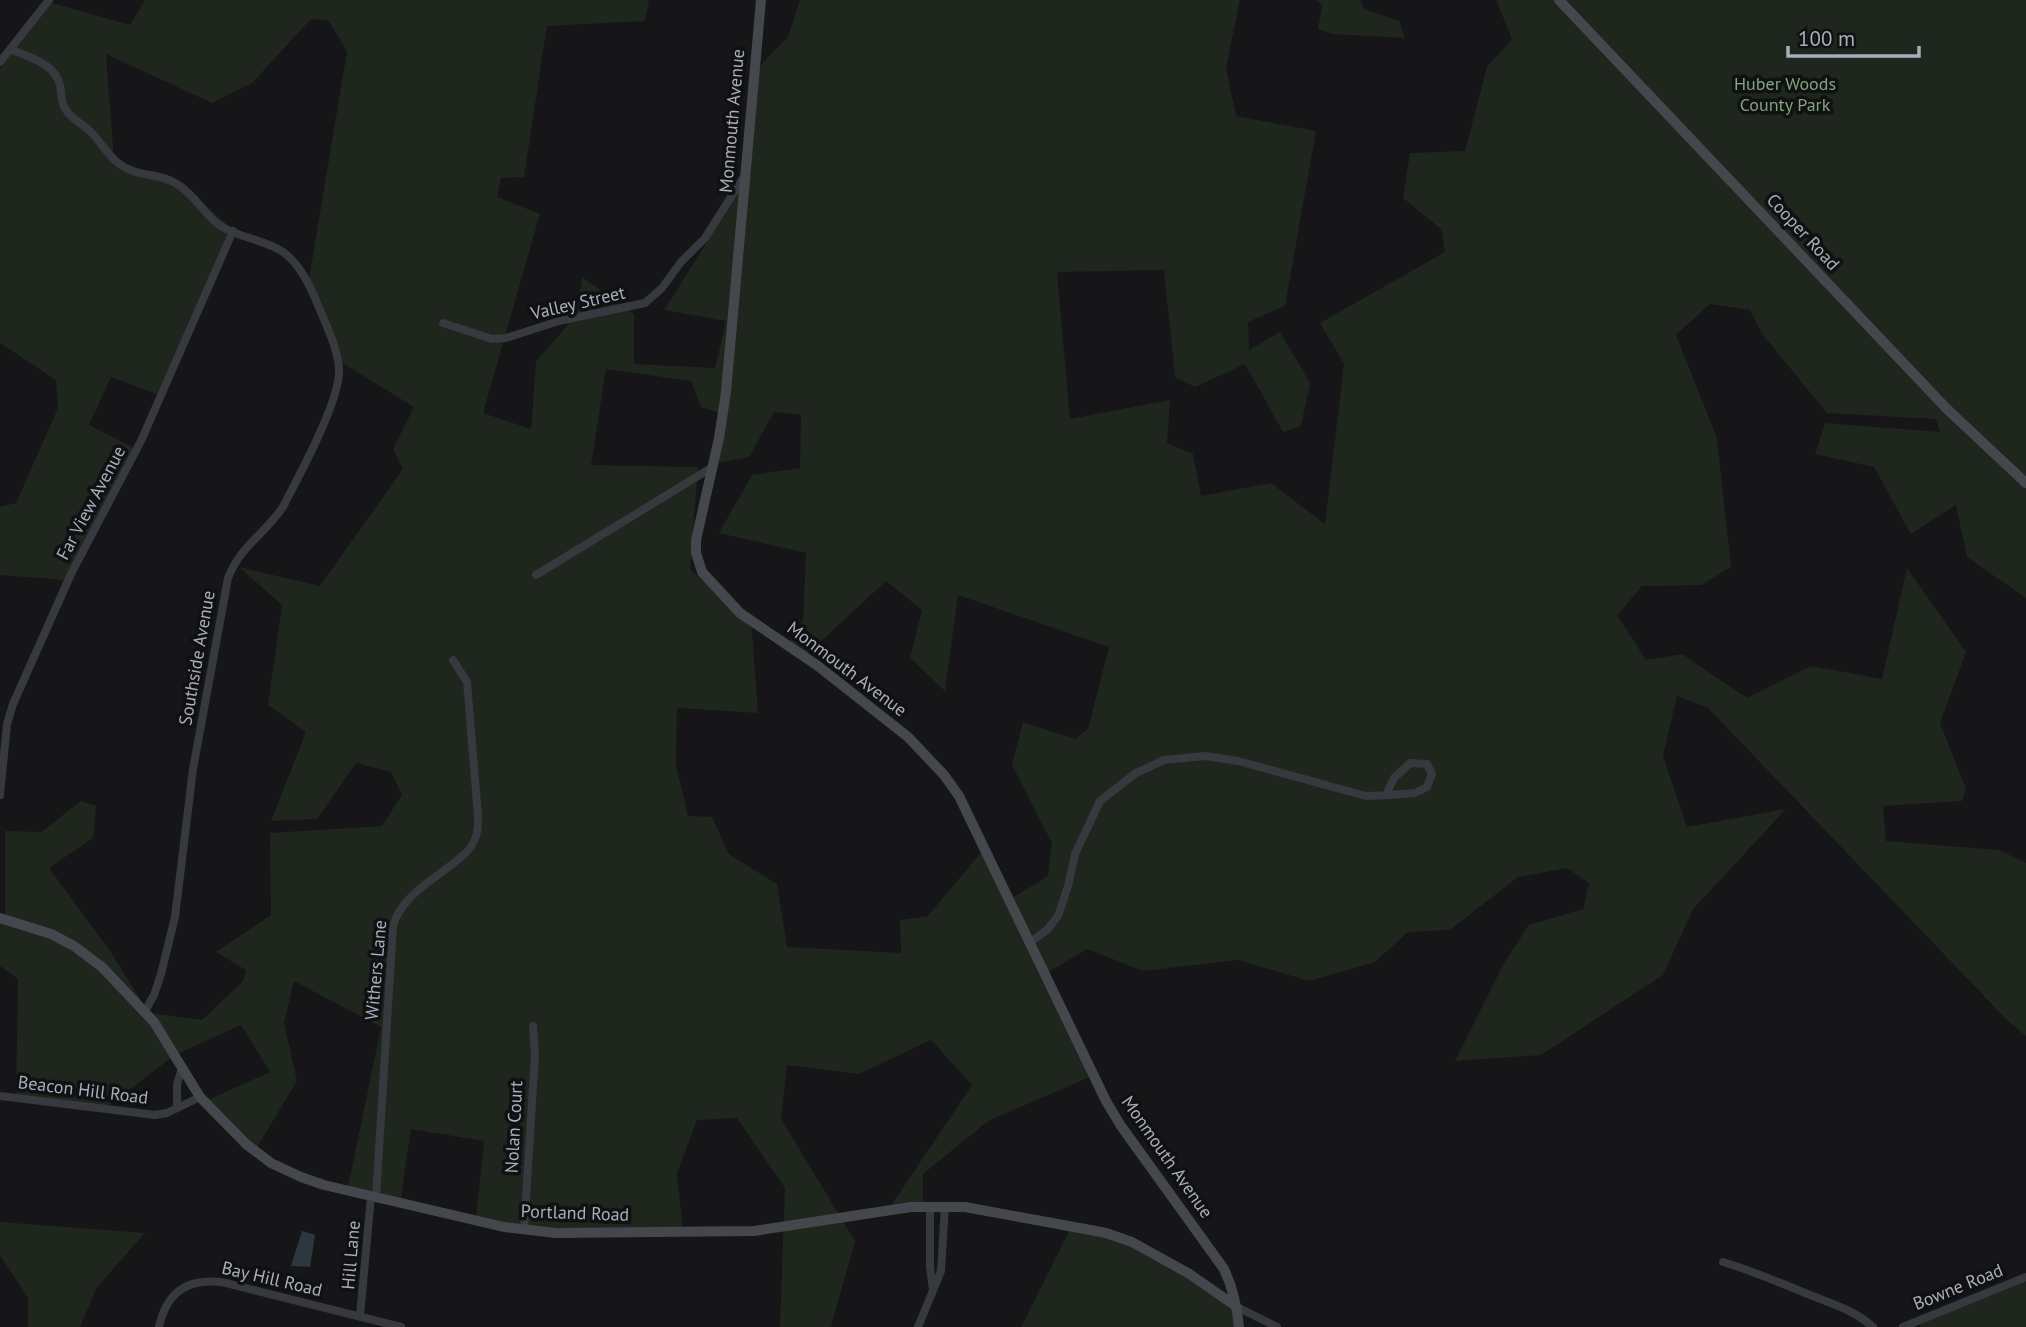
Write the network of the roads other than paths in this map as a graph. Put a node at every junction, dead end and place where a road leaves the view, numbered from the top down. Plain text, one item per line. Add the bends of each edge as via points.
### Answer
1 (49, 0) edge
2 (761, 0) edge
3 (1559, 0) edge
4 (10, 49) junction
5 (0, 62) edge
6 (745, 175) junction
7 (233, 231) junction
8 (443, 323) dead end
9 (712, 468) junction
10 (2026, 483) edge
11 (536, 575) dead end
12 (453, 660) dead end
13 (0, 795) edge
14 (1386, 795) junction
15 (0, 918) edge
16 (1029, 943) junction
17 (145, 1011) junction
18 (533, 1026) dead end
19 (181, 1068) junction
20 (0, 1096) edge
21 (200, 1097) junction
22 (177, 1106) junction
23 (373, 1197) junction
24 (930, 1207) junction
25 (945, 1207) junction
26 (524, 1230) junction
27 (1723, 1262) dead end
28 (2026, 1277) edge
29 (933, 1290) junction
30 (1237, 1307) junction
31 (360, 1316) junction
32 (159, 1327) edge
33 (401, 1327) edge
34 (918, 1327) edge
35 (1239, 1327) edge
36 (1277, 1327) edge
37 (1873, 1327) edge
38 (1903, 1327) edge

1 - 4 street
2 - 6 street, Monmouth Avenue
3 - 10 street, Cooper Road via 1947,409
4 - 5 street
4 - 7 street, Southside Avenue via 54,71 65,109 118,162 135,173 174,182 220,225
6 - 8 street, Valley Street via 705,238 645,303 492,340
6 - 9 street, Monmouth Avenue via 724,405
7 - 13 street, Far View Avenue via 141,442 71,574 13,704
7 - 17 street, Southside Avenue via 267,243 292,260 313,293 339,369 331,405 282,507 243,550 228,578 193,769 175,917 154,995
9 - 11 street
9 - 16 street, Monmouth Avenue via 696,540 702,572 740,613 888,720 944,775 968,814
12 - 23 street, Withers Lane via 467,682 478,832 467,852 396,915
14 - 14 street via 1415,793 1427,787 1432,774 1427,764 1410,763 1394,778
14 - 16 street via 1366,796 1238,761 1205,756 1164,760 1136,773 1100,801 1075,853 1058,916
15 - 17 street, Portland Road via 74,946
16 - 30 street, Monmouth Avenue via 1106,1101 1219,1261 1233,1287
17 - 19 street, Portland Road
18 - 26 street, Nolan Court
19 - 21 street, Portland Road
19 - 22 street
20 - 22 street, Beacon Hill Road via 155,1115
21 - 22 street, Beacon Hill Road
21 - 23 street, Portland Road via 271,1163 324,1185
23 - 26 street, Portland Road
23 - 31 street, Hill Lane
24 - 25 street, Portland Road
24 - 26 street, Portland Road via 754,1231
24 - 29 street
25 - 29 street via 941,1271
25 - 30 street, Portland Road via 1106,1233 1188,1273
27 - 37 street via 1847,1309
28 - 38 street, Bowne Road
29 - 34 street
30 - 35 street, Monmouth Avenue
30 - 36 street
31 - 32 street, Bay Hill Road via 202,1281 173,1295
31 - 33 street, Bay Hill Road

